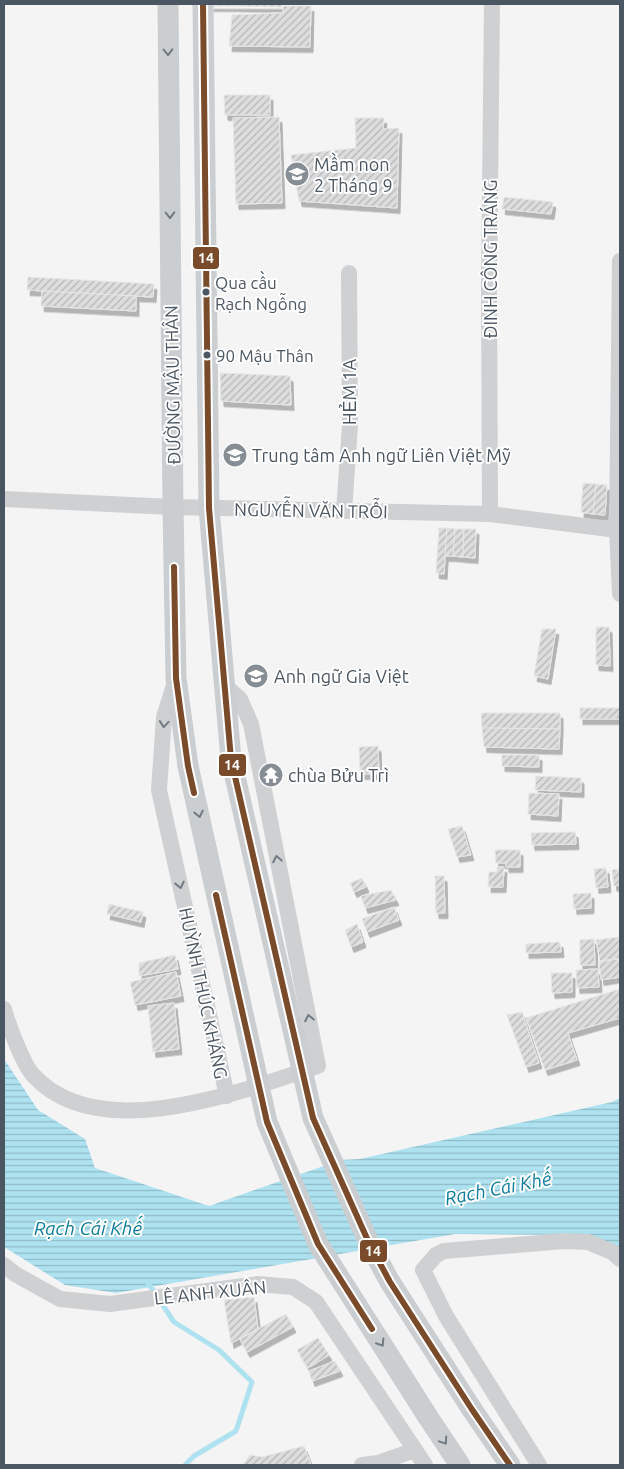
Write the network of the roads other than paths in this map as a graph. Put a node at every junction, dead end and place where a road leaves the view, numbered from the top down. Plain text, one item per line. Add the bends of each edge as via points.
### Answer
1 (168, 4) edge
2 (203, 4) edge
3 (492, 4) edge
4 (620, 261) edge
5 (349, 273) dead end
6 (4, 499) edge
7 (173, 507) junction
8 (210, 508) junction
9 (344, 511) junction
10 (490, 514) junction
11 (617, 530) junction
12 (620, 594) edge
13 (176, 678) junction
14 (223, 684) junction
15 (4, 1009) edge
16 (227, 1096) junction
17 (620, 1259) edge
18 (4, 1265) edge
19 (415, 1450) junction
20 (362, 1465) edge
21 (425, 1465) edge
22 (460, 1465) edge
23 (510, 1465) edge
24 (539, 1465) edge

1 -> 7 main road, ĐƯỜNG MẬU THÂN
2 - 8 main road, ĐƯỜNG MẬU THÂN
3 - 10 street, ĐINH CÔNG TRÁNG
4 - 11 street
5 - 9 street, HẺM 1A via 350,425
6 - 7 street, NGUYỄN VĂN TRỖI
7 - 8 street, NGUYỄN VĂN TRỖI
7 - 13 main road, ĐƯỜNG MẬU THÂN
8 - 9 street, NGUYỄN VĂN TRỖI
8 - 14 main road, ĐƯỜNG MẬU THÂN
9 - 10 street, NGUYỄN VĂN TRỖI
10 - 11 street, NGUYỄN VĂN TRỖI
11 - 12 street
13 -> 16 street, HUỲNH THÚC KHÁNG via 164,717 159,790
13 -> 22 main road, ĐƯỜNG MẬU THÂN, bridge via 188,766 266,1122 318,1244
16 -> 14 street via 318,1066 251,724 240,699
14 - 23 main road, ĐƯỜNG MẬU THÂN, bridge via 231,759 313,1118 390,1282
15 - 16 street, HUỲNH THÚC KHÁNG via 32,1073 44,1086 85,1107 107,1111 150,1110
17 - 24 street via 588,1242 564,1241 444,1251 423,1270 446,1316
18 - 19 street, LÊ ANH XUÂN via 60,1299 110,1304 258,1284 293,1287 316,1302
19 - 20 street
19 - 21 street, LÊ ANH XUÂN

